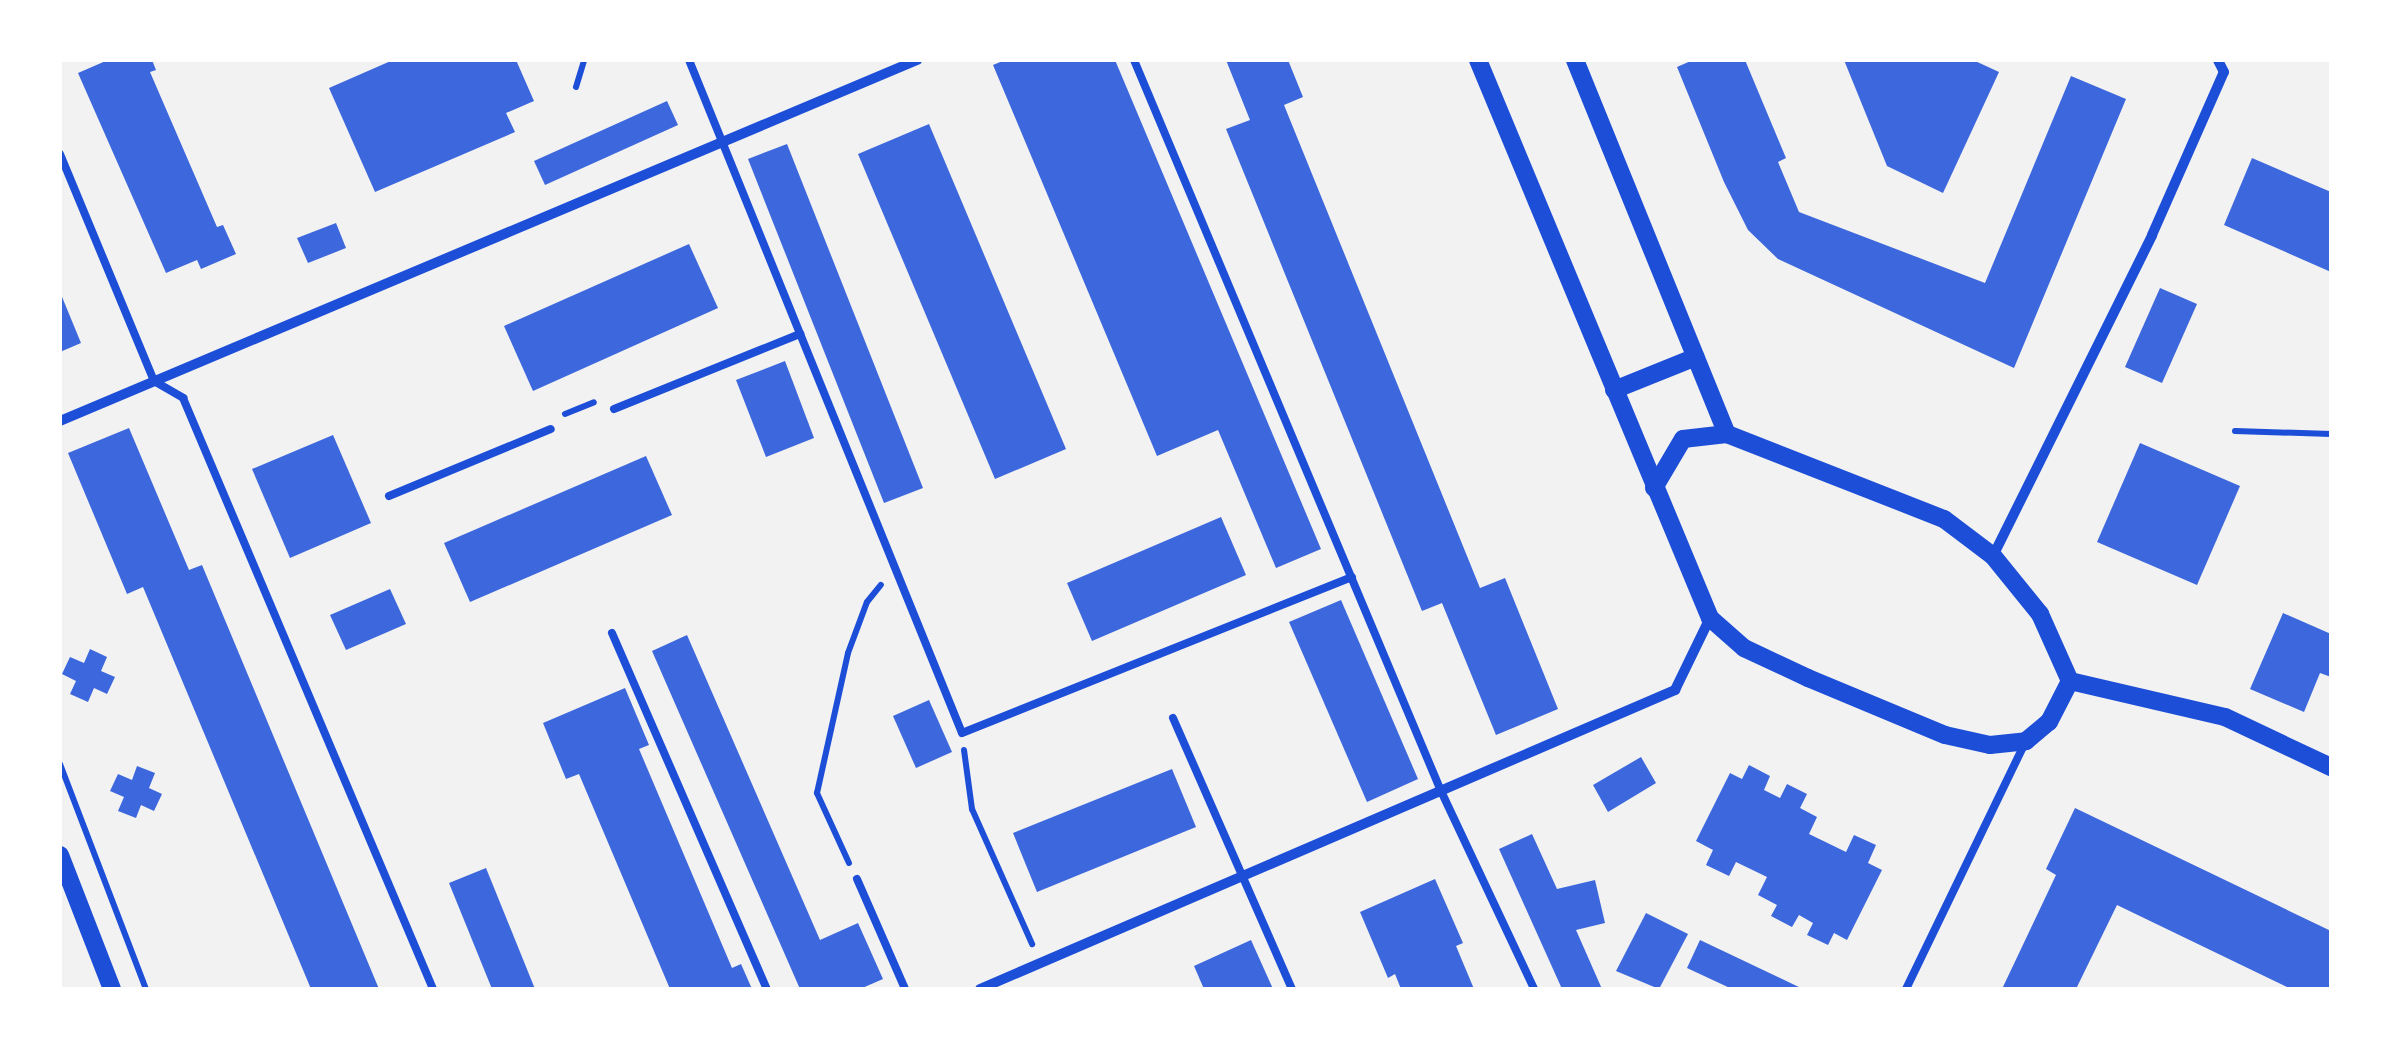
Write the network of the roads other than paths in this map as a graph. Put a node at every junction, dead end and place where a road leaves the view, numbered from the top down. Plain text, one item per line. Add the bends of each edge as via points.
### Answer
1 (689, 60) edge
2 (917, 60) edge
3 (1134, 60) edge
4 (1478, 60) edge
5 (1575, 60) edge
6 (2218, 60) edge
7 (723, 142) junction
8 (60, 154) edge
9 (800, 334) junction
10 (1696, 357) junction
11 (154, 381) junction
12 (1614, 390) junction
13 (614, 409) road end
14 (60, 421) edge
15 (551, 428) road end
16 (1727, 434) junction
17 (1654, 488) junction
18 (390, 496) dead end
19 (1993, 556) junction
20 (1352, 576) junction
21 (1710, 618) junction
22 (612, 633) dead end
23 (2070, 681) junction
24 (1173, 718) dead end
25 (2026, 741) junction
26 (2331, 768) edge
27 (1440, 791) junction
28 (60, 856) edge
29 (1242, 876) junction
30 (857, 880) road end
31 (112, 989) edge
32 (432, 989) edge
33 (767, 989) edge
34 (906, 989) edge
35 (980, 989) edge
36 (1292, 989) edge
37 (1534, 989) edge
38 (1906, 989) edge

1 - 7 lane
2 - 7 street
3 - 20 lane
4 - 12 street
5 - 10 street
6 - 19 street via 2224,72 2152,236
7 - 9 lane
7 - 11 street
8 - 11 lane
9 - 13 lane
9 - 20 lane via 962,733
10 - 12 street
10 - 16 street
11 - 14 street
11 - 32 lane via 183,398
12 - 17 street
15 - 18 lane
16 - 17 street via 1683,439
16 - 19 street via 1944,519
17 - 21 street
19 - 23 street via 2040,614
20 - 27 lane
21 - 25 street via 1744,648 1945,735 1990,745
21 - 27 street via 1675,690
22 - 33 lane
23 - 25 street via 2049,722
23 - 26 street via 2225,717
24 - 29 lane
25 - 38 lane
27 - 29 street
27 - 37 lane
28 - 31 street
29 - 35 street
29 - 36 lane
30 - 34 lane

